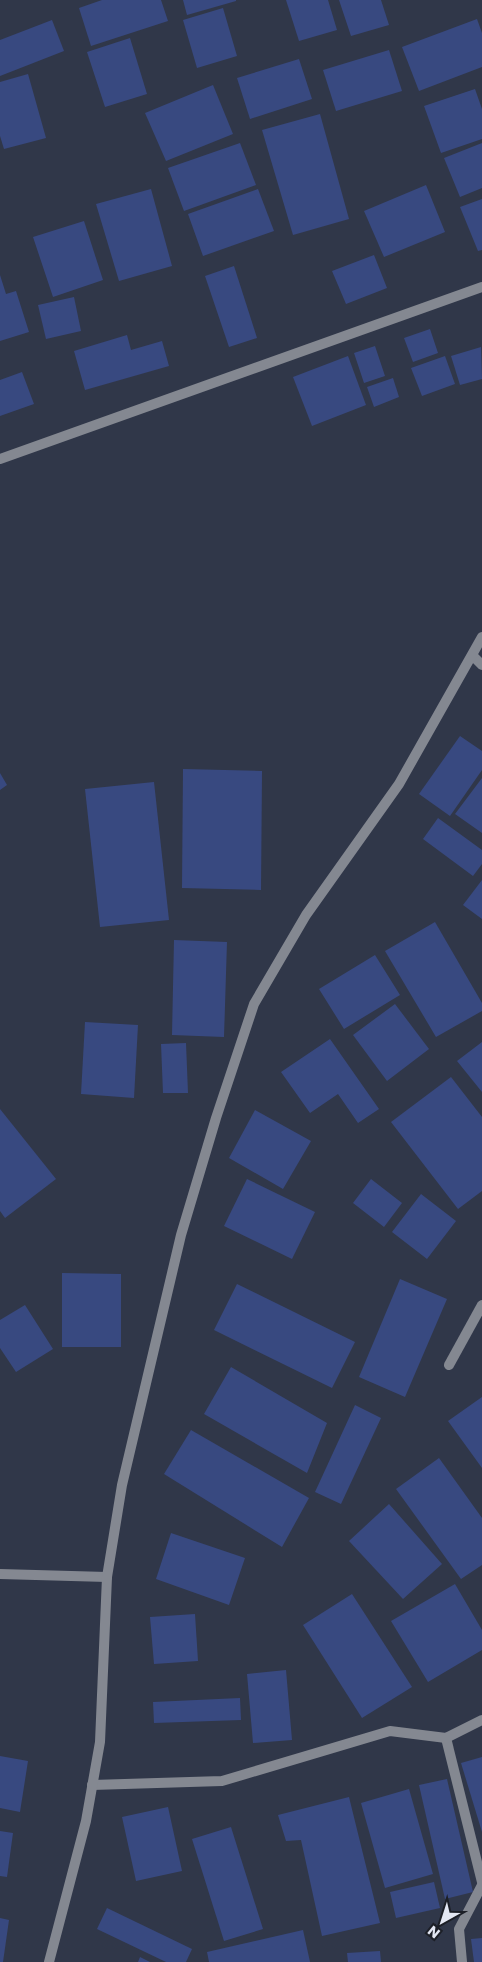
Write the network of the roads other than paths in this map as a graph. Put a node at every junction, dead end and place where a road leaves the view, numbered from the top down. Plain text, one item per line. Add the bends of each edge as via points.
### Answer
1 (482, 287) edge
2 (0, 459) edge
3 (482, 638) edge
4 (473, 656) junction
5 (482, 665) edge
6 (482, 1306) edge
7 (449, 1365) dead end
8 (0, 1574) edge
9 (107, 1577) junction
10 (482, 1720) edge
11 (446, 1738) junction
12 (92, 1785) junction
13 (482, 1883) edge
14 (48, 1962) edge
15 (462, 1962) edge

1 - 2 street
3 - 4 street
4 - 5 street
4 - 9 street via 399,784 306,915 254,1004 180,1235 122,1485
6 - 7 street
8 - 9 street
9 - 12 street via 100,1742
10 - 11 street
11 - 12 street via 390,1731 222,1781
11 - 13 street
12 - 14 street via 86,1821
13 - 15 street via 459,1929

